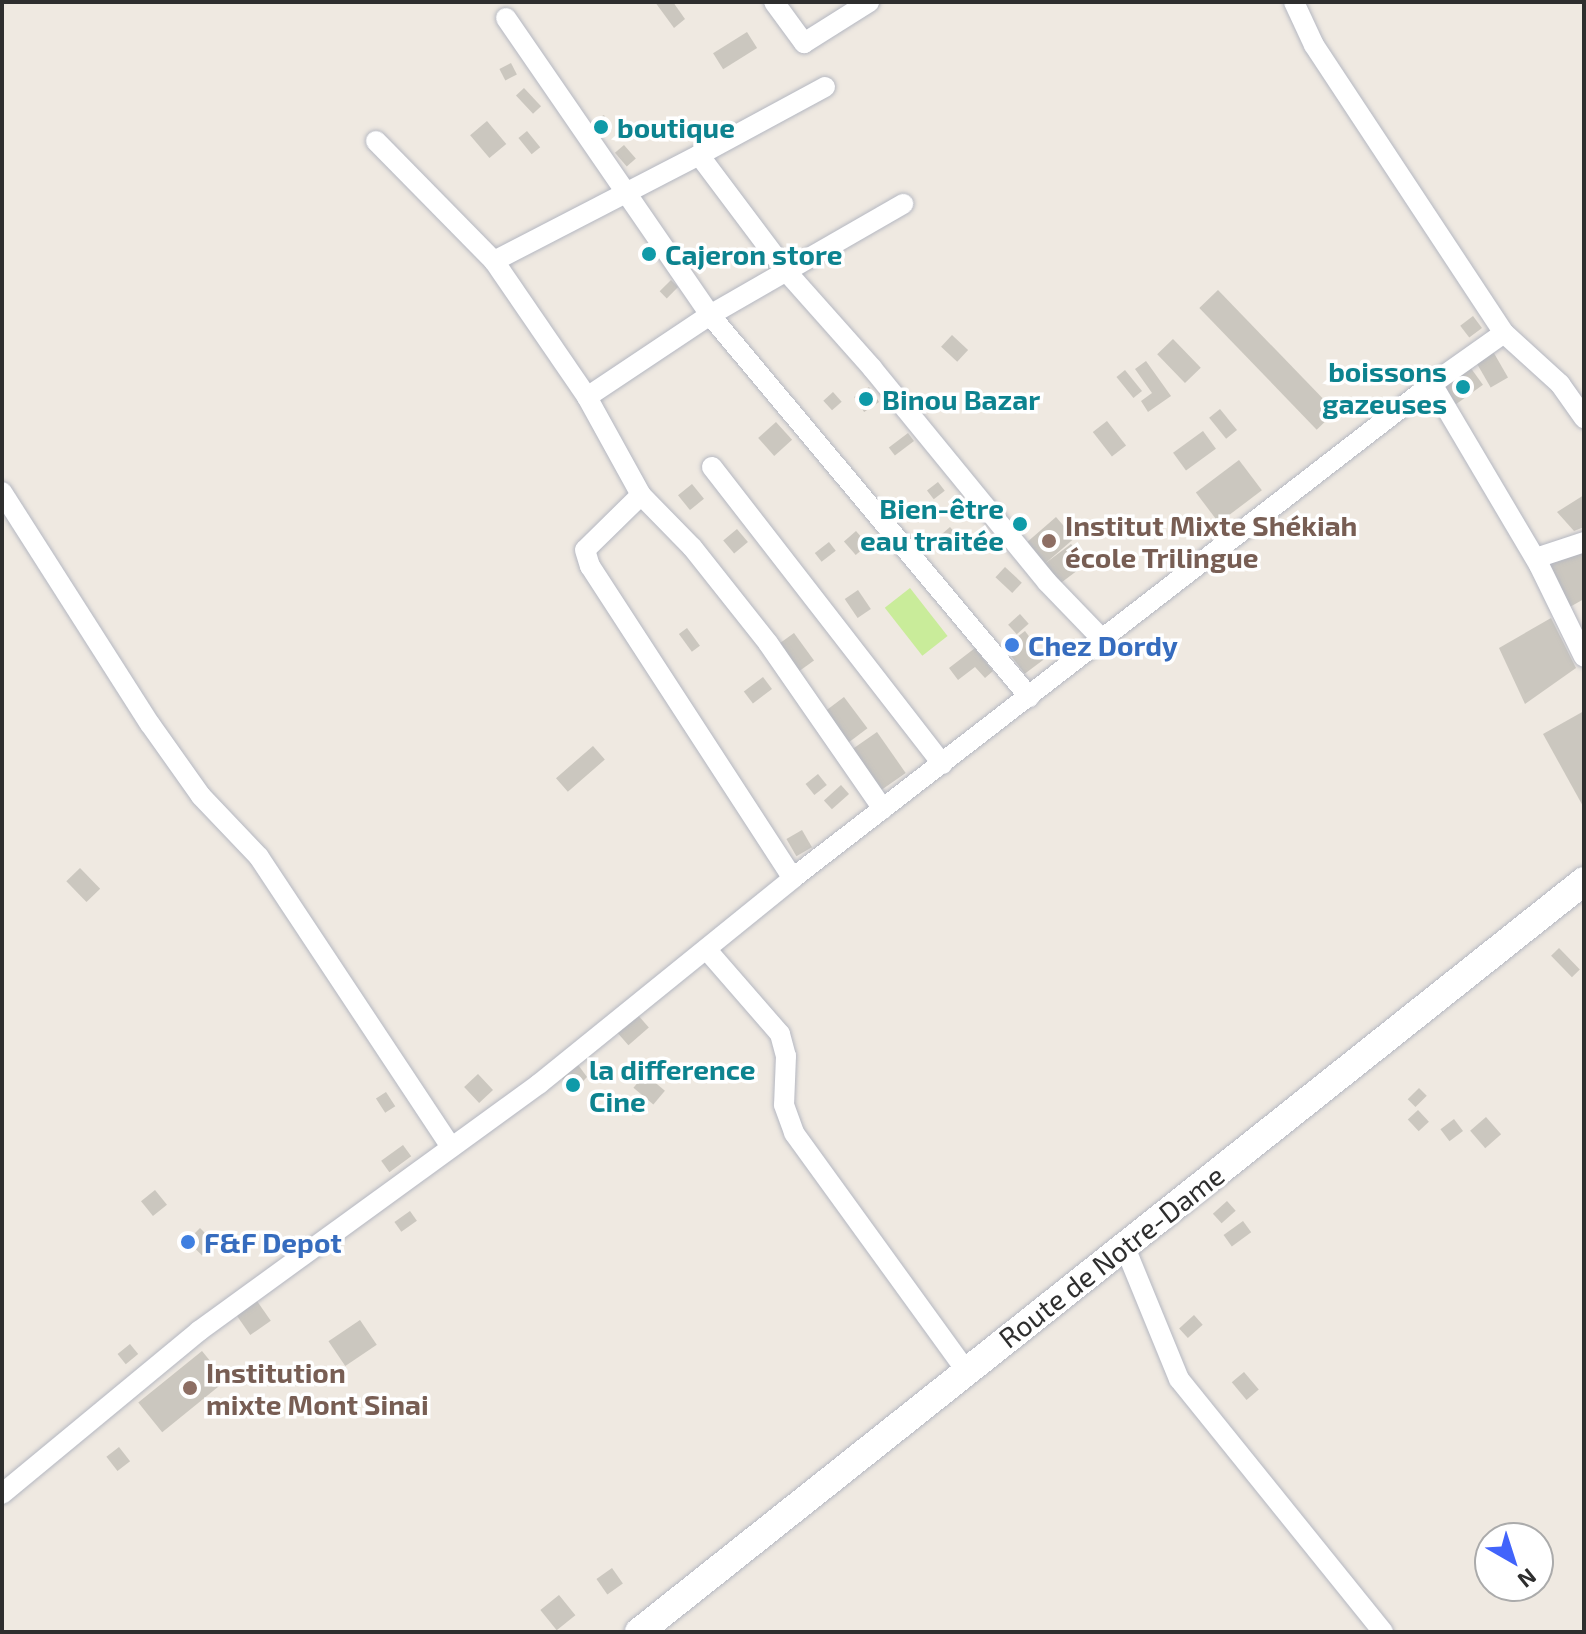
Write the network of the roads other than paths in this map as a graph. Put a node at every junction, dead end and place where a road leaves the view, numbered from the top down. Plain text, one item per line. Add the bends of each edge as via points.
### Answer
1 (774, 2) edge
2 (869, 2) edge
3 (1294, 2) edge
4 (506, 18) dead end
5 (825, 87) dead end
6 (376, 141) dead end
7 (699, 155) junction
8 (623, 191) junction
9 (903, 204) dead end
10 (494, 261) junction
11 (786, 271) junction
12 (710, 315) junction
13 (1504, 333) junction
14 (1432, 384) junction
15 (587, 397) junction
16 (1584, 418) edge
17 (712, 467) dead end
18 (2, 492) edge
19 (641, 495) junction
20 (1584, 542) edge
21 (1536, 558) junction
22 (1103, 640) junction
23 (1584, 657) edge
24 (1029, 697) junction
25 (942, 764) junction
26 (883, 809) junction
27 (793, 878) junction
28 (1584, 881) edge
29 (707, 950) junction
30 (451, 1147) junction
31 (1124, 1245) junction
32 (966, 1371) junction
33 (2, 1494) edge
34 (639, 1632) edge
35 (1383, 1632) edge

1 - 2 street via 804,43
3 - 13 street via 1314,45
4 - 8 street
5 - 7 street
6 - 10 street
7 - 8 street
7 - 11 street
8 - 10 street
8 - 12 street
9 - 11 street
10 - 15 street
11 - 12 street
11 - 22 street via 1047,582
12 - 15 street
12 - 24 street
13 - 14 street
13 - 16 street via 1560,384
14 - 21 street
14 - 22 street
15 - 19 street
17 - 25 street
18 - 30 street via 150,724 201,796 259,857
19 - 26 street via 692,547 768,643
19 - 27 street via 585,550 590,566
20 - 21 street
21 - 23 street
22 - 24 street
24 - 25 street
25 - 26 street
26 - 27 street
27 - 29 street
28 - 31 street, Route de Notre-Dame
29 - 30 street
29 - 32 street via 785,1044 784,1105 794,1133
30 - 33 street via 199,1331
31 - 32 street, Route de Notre-Dame
31 - 35 street via 1179,1379
32 - 34 street, Route de Notre-Dame

